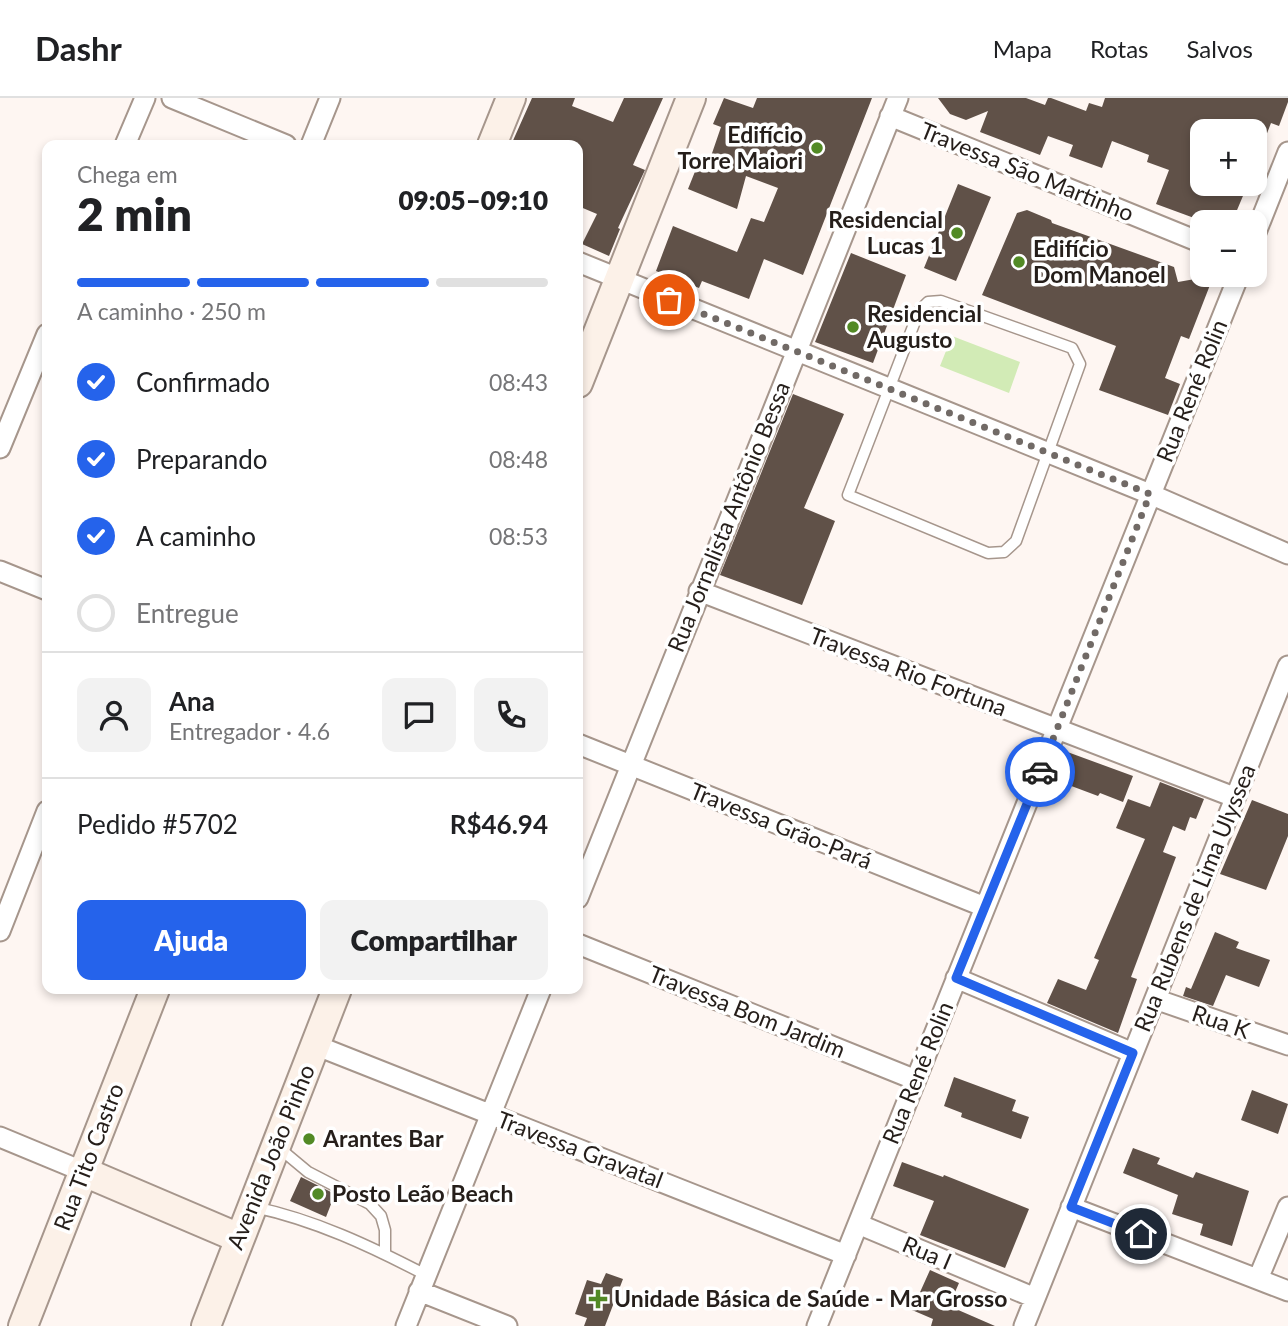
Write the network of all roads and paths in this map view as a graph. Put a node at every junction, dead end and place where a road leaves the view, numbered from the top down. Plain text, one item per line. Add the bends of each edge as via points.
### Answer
1 (145, 98) edge
2 (172, 98) edge
3 (330, 98) edge
4 (511, 98) edge
5 (691, 98) edge
6 (894, 107) edge
7 (127, 140) edge
8 (274, 140) edge
9 (313, 140) edge
10 (494, 140) edge
11 (1288, 152) edge
12 (1265, 210) edge
13 (1190, 238) edge
14 (583, 264) edge
15 (619, 279) junction
16 (1234, 287) edge
17 (42, 346) edge
18 (796, 352) junction
19 (583, 370) edge
20 (888, 389) junction
21 (0, 449) edge
22 (1048, 453) junction
23 (1150, 494) junction
24 (1288, 554) edge
25 (0, 571) edge
26 (42, 588) edge
27 (699, 591) junction
28 (1288, 666) edge
29 (1057, 730) junction
30 (583, 746) edge
31 (630, 766) junction
32 (1234, 797) junction
33 (42, 824) edge
34 (583, 885) edge
35 (985, 907) junction
36 (0, 931) edge
37 (583, 946) edge
38 (956, 978) junction
39 (153, 994) edge
40 (335, 994) edge
41 (539, 994) edge
42 (1155, 999) junction
43 (315, 1045) junction
44 (1288, 1045) edge
45 (1133, 1053) junction
46 (916, 1080) junction
47 (490, 1115) junction
48 (0, 1136) edge
49 (276, 1145) junction
50 (82, 1171) junction
51 (251, 1206) junction
52 (1071, 1207) junction
53 (1288, 1207) edge
54 (858, 1224) junction
55 (239, 1238) junction
56 (384, 1254) junction
57 (846, 1255) junction
58 (1258, 1279) junction
59 (423, 1283) junction
60 (1288, 1291) edge
61 (1035, 1298) junction
62 (23, 1326) edge
63 (205, 1326) edge
64 (406, 1326) edge
65 (507, 1326) edge
66 (817, 1326) edge
67 (1024, 1326) edge

1 - 7 street
2 - 8 street
3 - 9 street
4 - 10 main road
5 - 15 main road
6 - 13 street, Travessa São Martinho
6 - 18 street, Rua Jornalista Antônio Bessa
11 - 12 street
14 - 15 street
15 - 18 street
15 - 19 main road
16 - 23 street, Rua René Rolin
17 - 21 street
18 - 20 street
18 - 27 street, Rua Jornalista Antônio Bessa
20 - 22 street
20 - 22 lane via 919,311 928,303 941,301 1072,348 1080,364
20 - 22 lane via 848,495 988,553 1004,552 1016,541
22 - 23 street
23 - 24 street
23 - 29 street, Rua René Rolin
25 - 26 street
27 - 29 street, Travessa Rio Fortuna
27 - 31 street, Rua Jornalista Antônio Bessa
28 - 32 street, Rua Rubens de Lima Ulyssea
29 - 32 street, Travessa Rio Fortuna
29 - 35 street, Rua René Rolin
30 - 31 street, Travessa Grão-Pará
31 - 34 street, Rua Jornalista Antônio Bessa
31 - 35 street, Travessa Grão-Pará
32 - 42 street, Rua Rubens de Lima Ulyssea
33 - 36 street
35 - 38 street, Rua René Rolin
37 - 46 street, Travessa Bom Jardim
38 - 45 street
38 - 46 street, Rua René Rolin
39 - 50 main road, Rua Tito Castro
40 - 43 main road, Avenida João Pinho
41 - 47 street
42 - 44 street, Rua K
42 - 45 street, Rua Rubens de Lima Ulyssea
43 - 47 street, Travessa Gravatal
43 - 49 main road, Avenida João Pinho
45 - 52 street, Rua Rubens de Lima Ulyssea
46 - 54 street, Rua René Rolin
47 - 57 street, Travessa Gravatal
47 - 59 street
48 - 50 street
49 - 51 main road, Avenida João Pinho
49 - 56 lane via 308,1172 370,1204 381,1216 385,1230
50 - 55 main road
50 - 62 main road, Rua Tito Castro
51 - 55 main road, Avenida João Pinho
51 - 56 lane via 317,1224
52 - 58 street
52 - 61 street, Rua Rubens de Lima Ulyssea
53 - 58 street
54 - 57 street, Rua René Rolin
54 - 61 street, Rua I
55 - 63 main road, Avenida João Pinho
56 - 59 lane
57 - 66 street, Rua René Rolin
58 - 60 street
59 - 64 street
59 - 65 street
61 - 67 street, Rua Rubens de Lima Ulyssea

